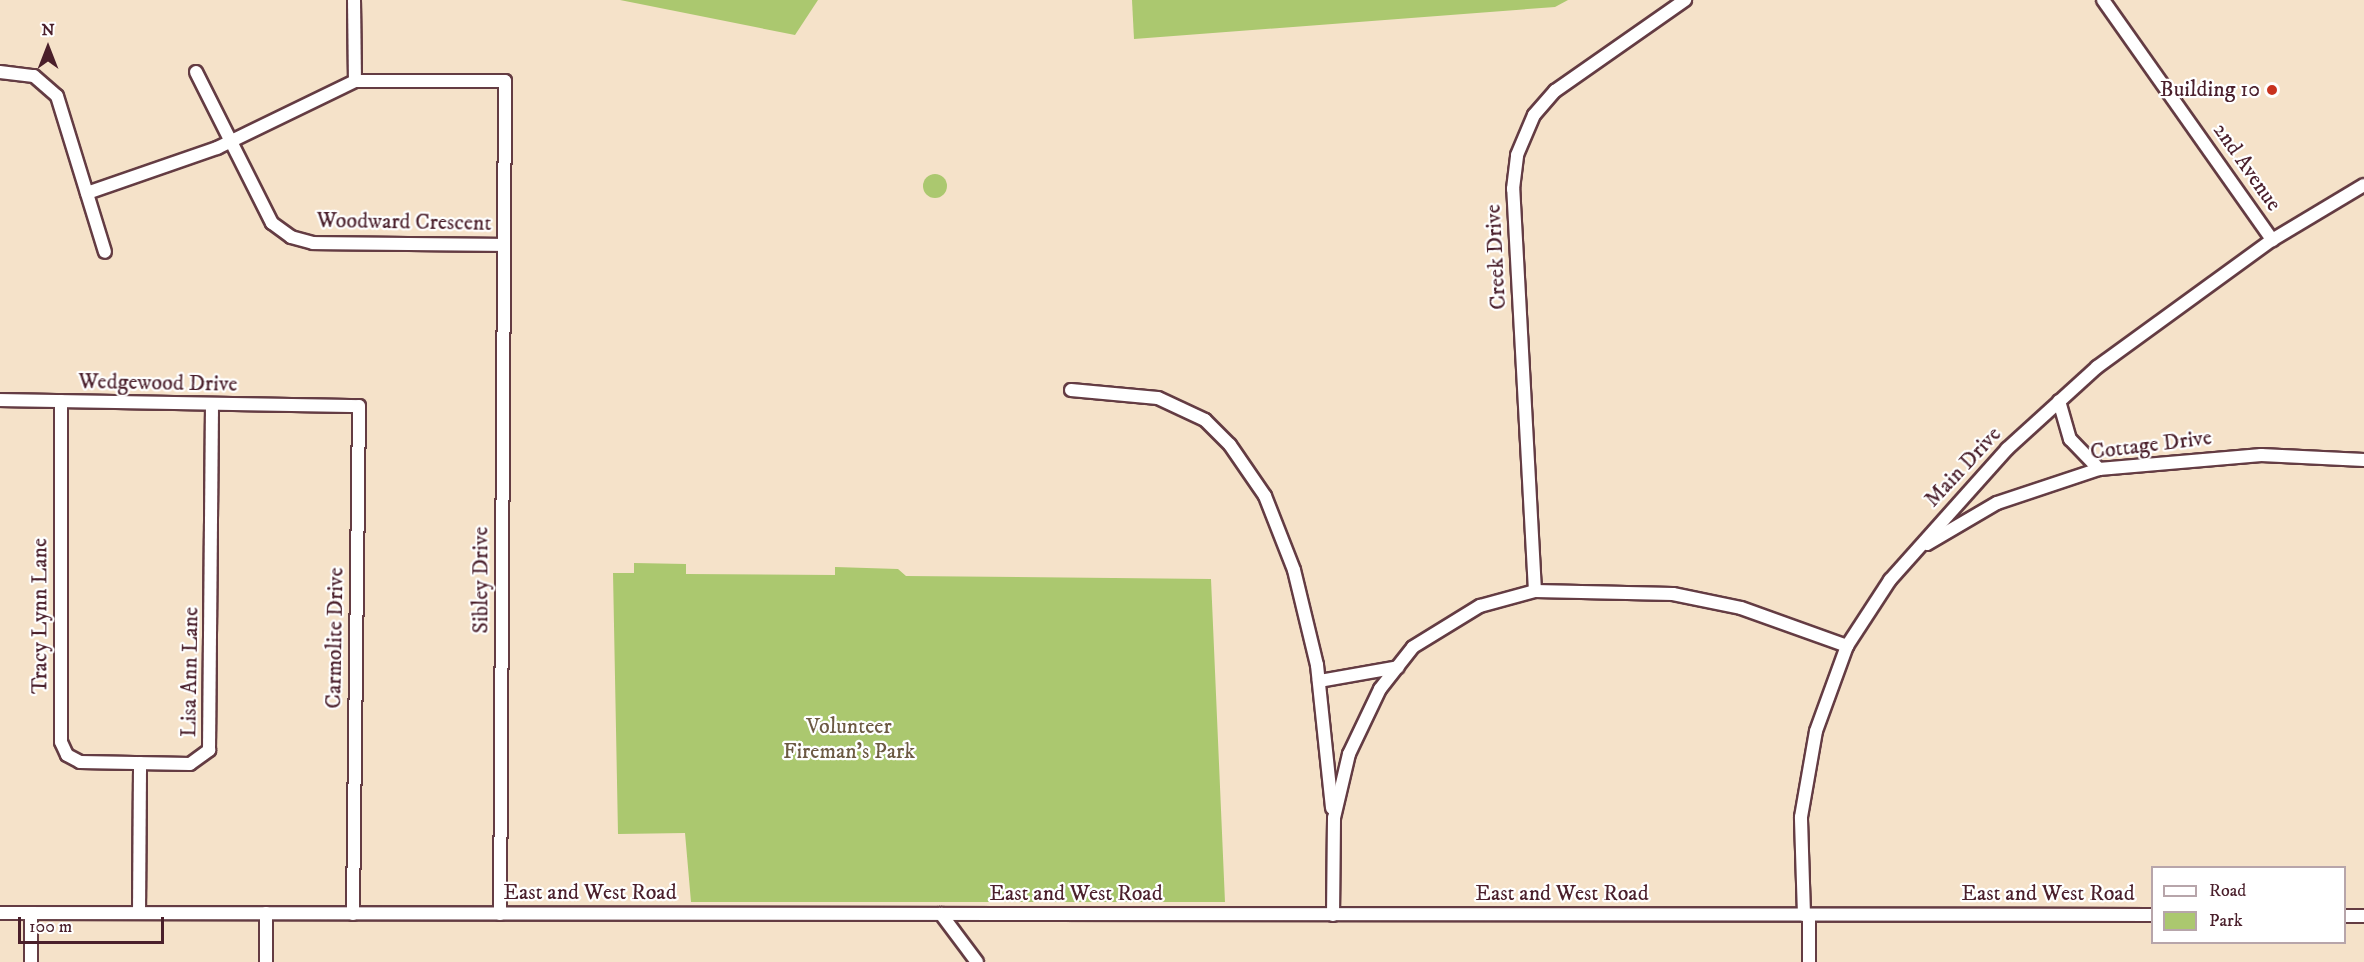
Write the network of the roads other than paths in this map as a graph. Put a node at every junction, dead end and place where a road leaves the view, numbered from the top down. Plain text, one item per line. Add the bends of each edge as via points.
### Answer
1 (354, 0) edge
2 (1685, 0) edge
3 (2103, 0) edge
4 (0, 72) edge
5 (196, 72) dead end
6 (355, 81) junction
7 (230, 141) junction
8 (2364, 185) edge
9 (87, 194) junction
10 (2272, 240) junction
11 (504, 245) junction
12 (105, 252) dead end
13 (1071, 390) dead end
14 (0, 400) edge
15 (61, 401) junction
16 (2059, 401) junction
17 (212, 406) junction
18 (315, 406) joint
19 (2364, 460) edge
20 (2099, 470) junction
21 (1923, 546) junction
22 (1535, 591) junction
23 (1847, 646) junction
24 (1398, 667) junction
25 (1319, 681) junction
26 (140, 763) junction
27 (1334, 818) junction
28 (0, 913) edge
29 (32, 913) junction
30 (139, 913) junction
31 (266, 913) junction
32 (353, 914) junction
33 (500, 914) junction
34 (941, 914) junction
35 (1333, 915) junction
36 (1806, 915) junction
37 (2151, 915) edge
38 (2346, 916) edge
39 (2364, 916) edge
40 (31, 962) edge
41 (266, 962) edge
42 (977, 962) edge
43 (1809, 962) edge

1 - 6 street
2 - 22 street, Creek Drive via 1554,91 1534,115 1517,155 1513,189
3 - 10 street, 2nd Avenue
4 - 9 street via 34,76 57,96
5 - 7 street
6 - 7 street, Woodward Crescent
6 - 11 street, Woodward Crescent via 505,81
7 - 9 street, Woodward Crescent
7 - 11 street, Woodward Crescent via 272,224 291,237 314,243
8 - 10 street, Main Drive
9 - 12 street
10 - 16 street, Main Drive via 2097,366
11 - 33 street, Sibley Drive
13 - 25 street via 1158,398 1205,420 1230,445 1265,496 1294,570
14 - 15 street, Wedgewood Drive
15 - 17 street, Wedgewood Drive
15 - 26 street, Tracy Lynn Lane via 61,742 67,755 80,762
16 - 20 street via 2070,439
16 - 21 street, Main Drive via 1941,518
17 - 18 street, Wedgewood Drive
17 - 26 street, Lisa Ann Lane via 212,743 198,761
18 - 32 street, Carmolite Drive via 359,406
19 - 20 street, Cottage Drive via 2261,455
20 - 21 street, Cottage Drive via 1997,503
21 - 23 street, Main Drive via 1890,580
22 - 23 street via 1673,594 1741,609
22 - 24 street via 1480,606 1413,647
23 - 36 street, Main Drive via 1816,731 1801,817
24 - 25 street
24 - 27 street via 1380,689 1349,754
25 - 27 street
26 - 30 street
27 - 35 street
28 - 29 street, East and West Road
29 - 30 street, East and West Road
29 - 40 street
30 - 31 street, East and West Road
31 - 32 street, East and West Road
31 - 41 street
32 - 33 street, East and West Road
33 - 34 street, East and West Road
34 - 35 street, East and West Road
34 - 42 street
35 - 36 street, East and West Road
36 - 37 street, East and West Road
36 - 43 street, Main Drive
38 - 39 street

